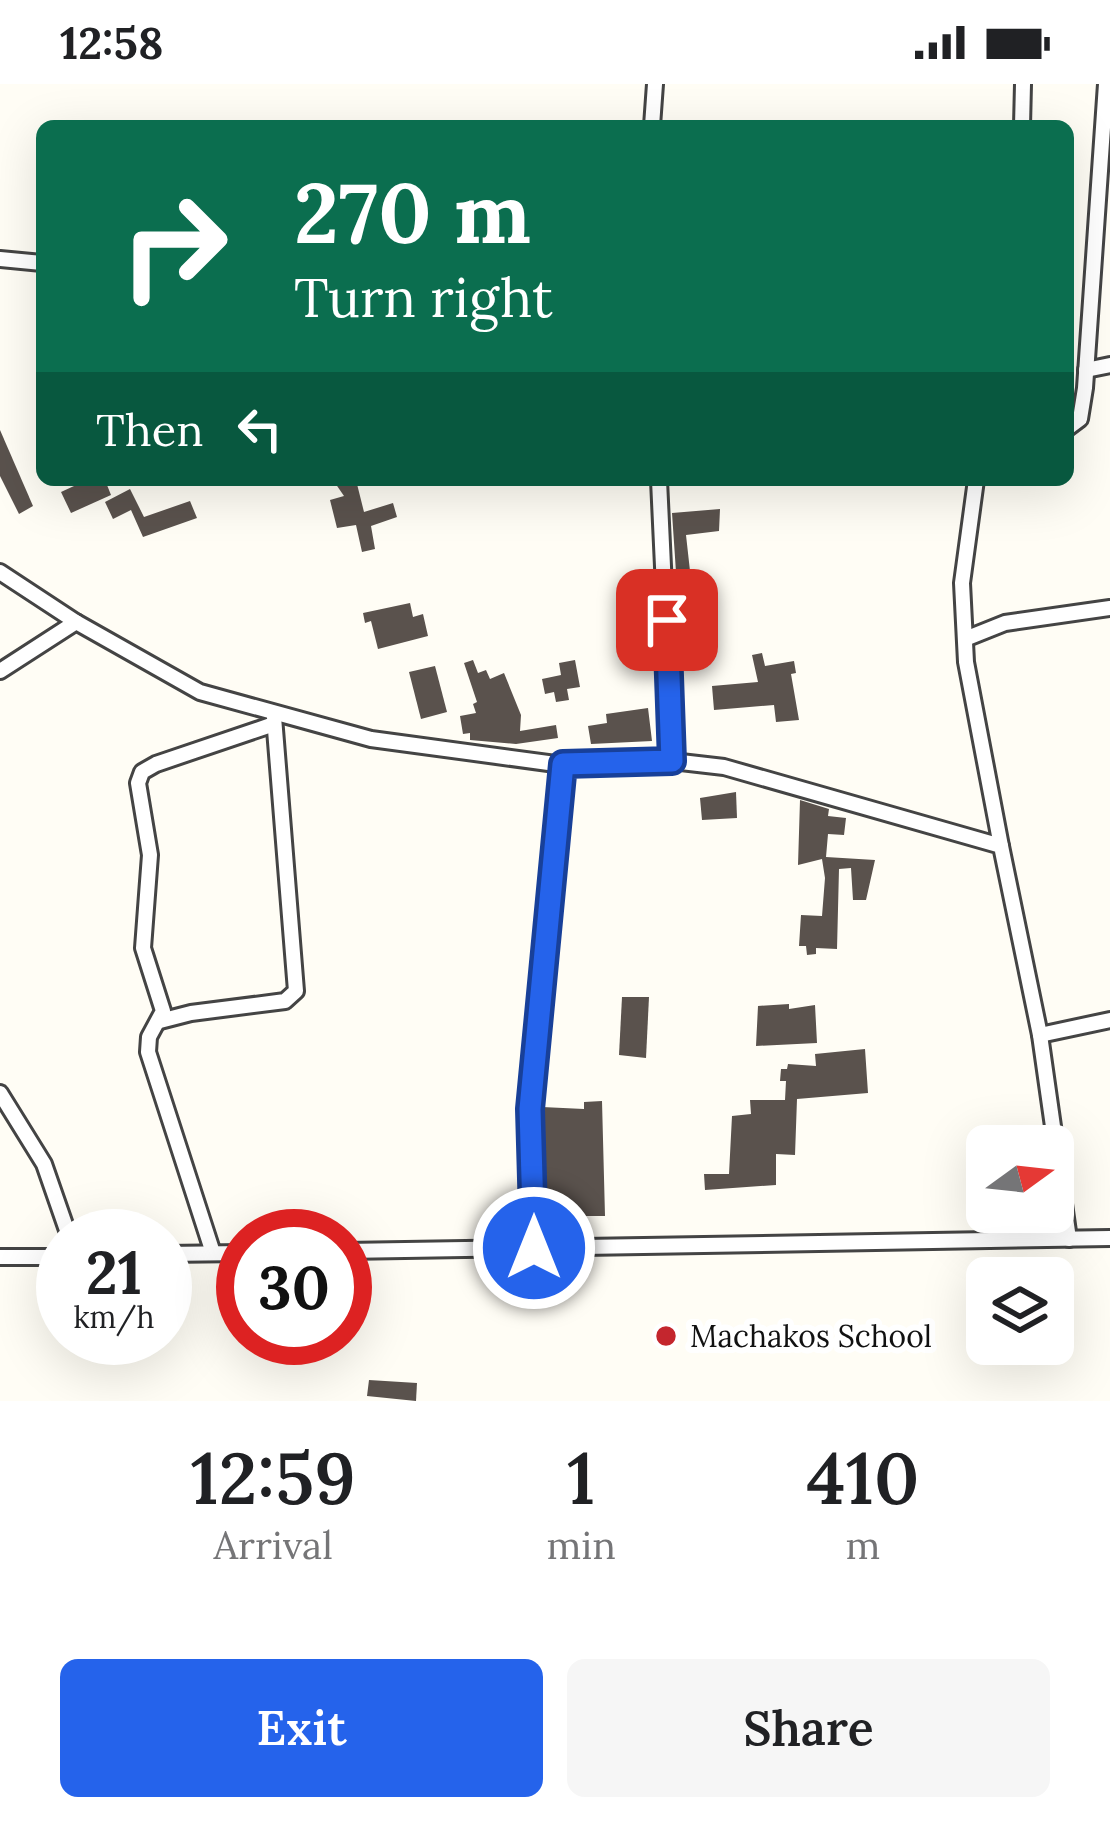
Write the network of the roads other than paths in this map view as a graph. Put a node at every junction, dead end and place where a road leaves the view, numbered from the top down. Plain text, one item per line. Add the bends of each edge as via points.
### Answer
1 (655, 84) edge
2 (1023, 84) edge
3 (1106, 84) edge
4 (652, 120) edge
5 (1022, 120) edge
6 (0, 259) edge
7 (36, 262) edge
8 (1110, 365) edge
9 (1086, 370) junction
10 (1074, 424) edge
11 (659, 486) edge
12 (975, 486) edge
13 (0, 572) edge
14 (1110, 608) edge
15 (76, 622) junction
16 (965, 639) junction
17 (0, 670) edge
18 (274, 718) junction
19 (672, 761) junction
20 (563, 764) junction
21 (1001, 846) junction
22 (1110, 1020) edge
23 (160, 1022) junction
24 (1040, 1035) junction
25 (0, 1093) edge
26 (60, 1209) edge
27 (1110, 1238) edge
28 (1069, 1239) junction
29 (534, 1248) junction
30 (372, 1251) edge
31 (192, 1253) edge
32 (214, 1253) joint
33 (0, 1257) edge
34 (36, 1257) edge

1 - 4 street
2 - 5 street
3 - 9 street
6 - 7 street
8 - 9 street
9 - 10 street
11 - 19 street
12 - 16 street via 962,583
13 - 15 street
14 - 16 street via 1005,622
15 - 17 street
15 - 18 street via 200,692
16 - 21 street
18 - 20 street
18 - 23 street via 140,776 150,855 143,948
18 - 23 street via 296,991 285,1001
19 - 20 street
19 - 21 street via 752,773
20 - 29 street via 531,1088
21 - 24 street
22 - 24 street
23 - 32 street via 148,1052
24 - 28 street
25 - 26 street via 44,1164
27 - 28 street
28 - 29 street
29 - 30 street
31 - 32 street
33 - 34 street

